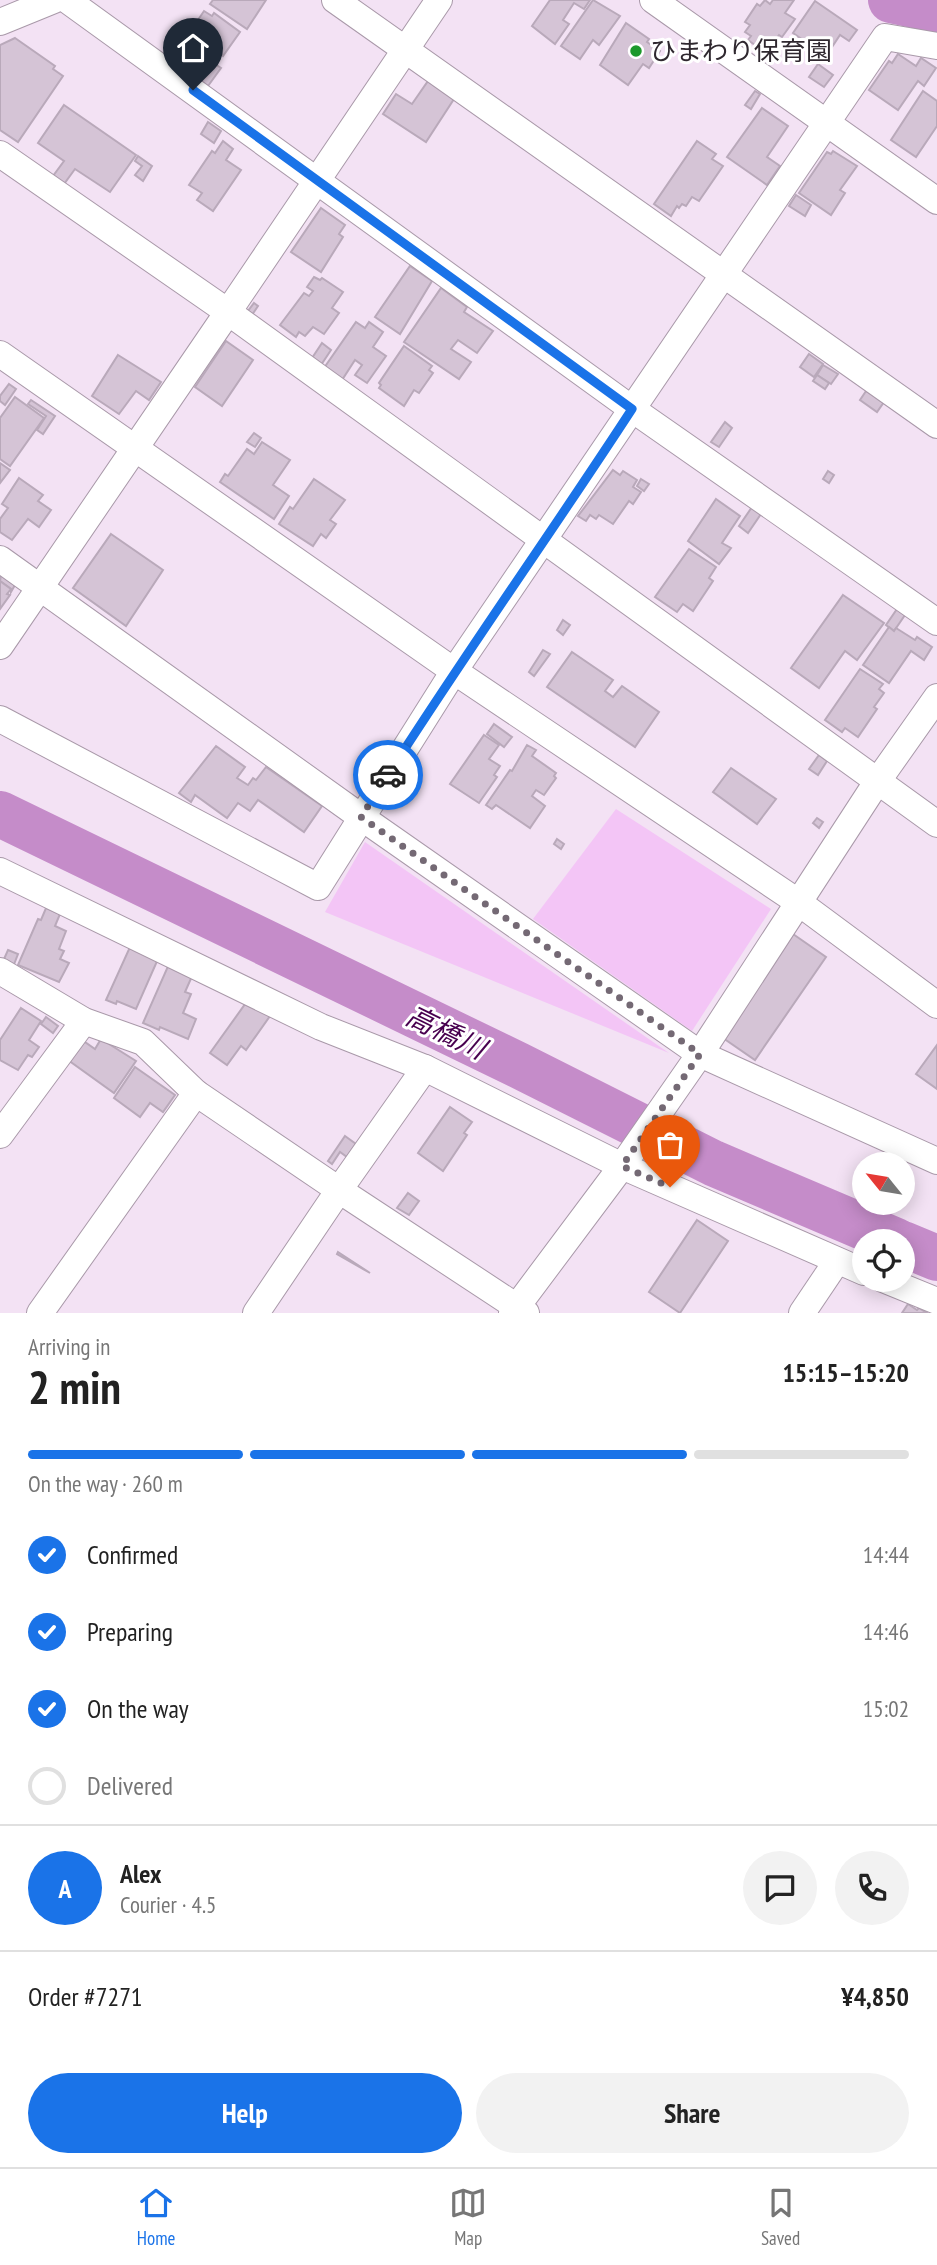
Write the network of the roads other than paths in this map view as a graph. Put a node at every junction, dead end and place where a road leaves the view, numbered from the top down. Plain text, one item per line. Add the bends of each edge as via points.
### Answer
1 (54, 0) edge
2 (67, 0) edge
3 (335, 0) edge
4 (439, 0) edge
5 (653, 0) edge
6 (0, 22) edge
7 (937, 46) edge
8 (405, 49) junction
9 (826, 122) junction
10 (0, 154) edge
11 (319, 180) junction
12 (937, 201) edge
13 (724, 276) junction
14 (228, 312) junction
15 (0, 355) edge
16 (632, 409) junction
17 (937, 425) edge
18 (134, 449) junction
19 (544, 542) junction
20 (0, 559) edge
21 (40, 587) junction
22 (937, 622) edge
23 (0, 646) edge
24 (454, 671) junction
25 (937, 697) edge
26 (0, 719) edge
27 (877, 782) junction
28 (361, 817) junction
29 (937, 824) edge
30 (0, 871) edge
31 (798, 902) junction
32 (0, 971) edge
33 (937, 1005) edge
34 (84, 1021) junction
35 (693, 1064) junction
36 (425, 1068) junction
37 (196, 1093) junction
38 (0, 1135) edge
39 (937, 1161) edge
40 (622, 1166) junction
41 (339, 1190) junction
42 (837, 1261) junction
43 (852, 1267) edge
44 (915, 1292) edge
45 (937, 1301) edge
46 (518, 1311) edge
47 (40, 1313) edge
48 (256, 1313) edge
49 (802, 1313) edge

1 - 6 street
2 - 11 street
3 - 8 street
4 - 8 street
5 - 9 street
7 - 9 street via 886,37
8 - 11 street
8 - 13 street
9 - 12 street
9 - 13 street
10 - 14 street
11 - 14 street
11 - 16 street
13 - 16 street
13 - 17 street
14 - 18 street
14 - 19 street
15 - 18 street
16 - 19 street
16 - 22 street
18 - 21 street
18 - 24 street
19 - 24 street
19 - 27 street
20 - 21 street
21 - 23 street
21 - 28 street
24 - 28 street
24 - 31 street
25 - 27 street
26 - 28 street via 318,887
27 - 29 street
27 - 31 street
28 - 35 street
30 - 36 street via 321,1027
31 - 33 street
31 - 35 street
32 - 34 street
34 - 37 street via 143,1042
34 - 38 street
35 - 39 street
35 - 40 street
36 - 40 street
36 - 41 street
37 - 41 street
37 - 47 street
40 - 42 street
40 - 46 street
41 - 46 street
41 - 48 street
42 - 43 street
42 - 49 street
44 - 45 street

